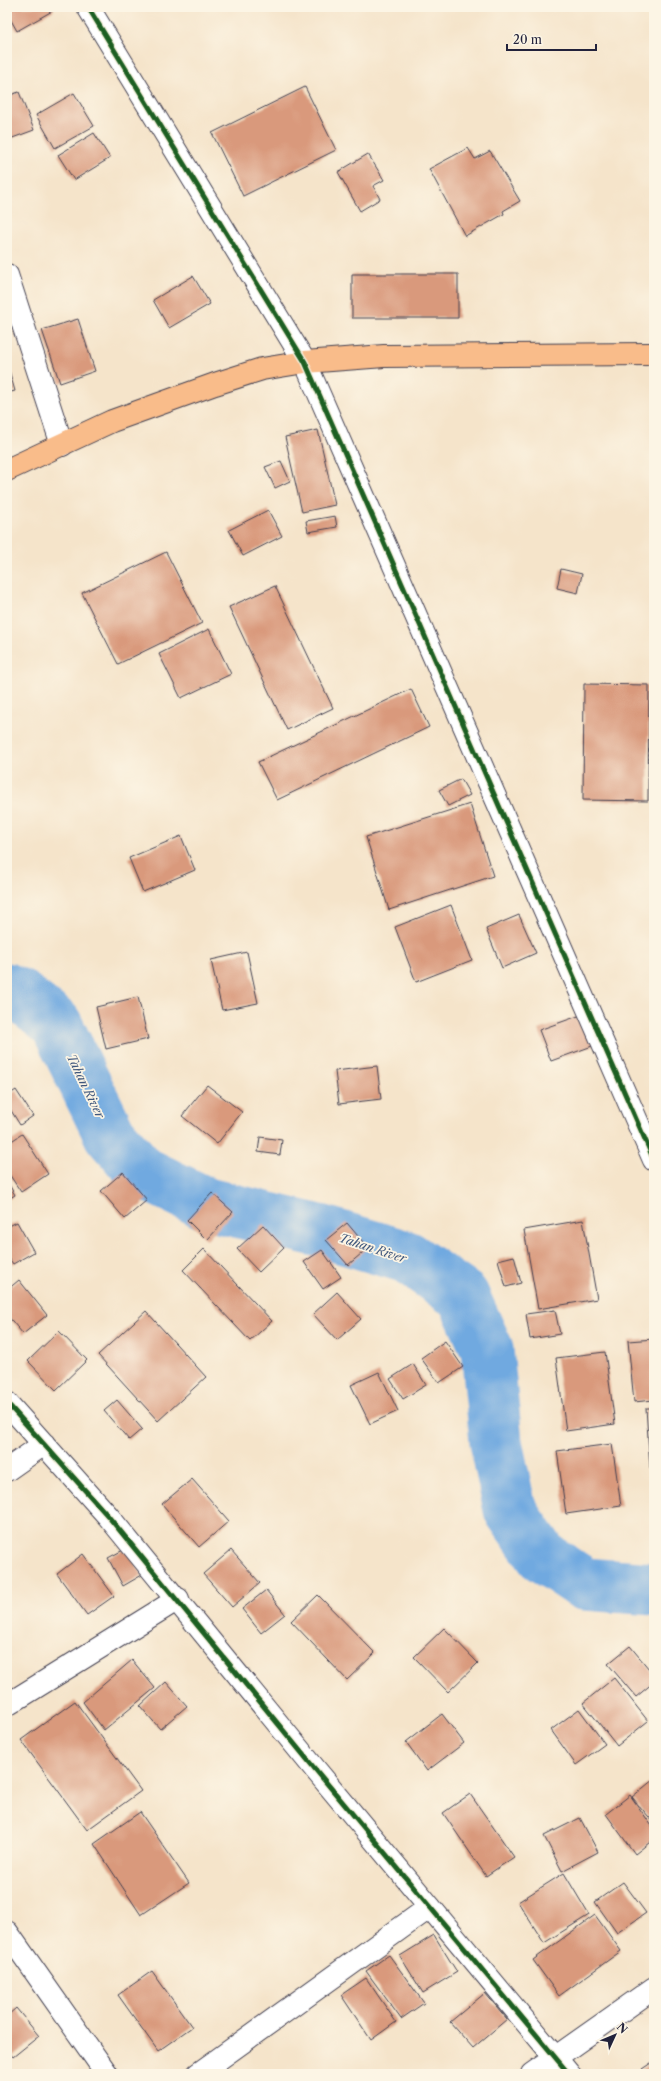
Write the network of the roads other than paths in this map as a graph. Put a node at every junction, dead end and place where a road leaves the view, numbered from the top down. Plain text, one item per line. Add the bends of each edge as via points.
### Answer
1 (88, 7) edge
2 (7, 275) edge
3 (654, 354) edge
4 (305, 362) junction
5 (62, 445) junction
6 (7, 470) edge
7 (654, 1160) edge
8 (7, 1403) edge
9 (44, 1444) junction
10 (7, 1470) edge
11 (178, 1599) junction
12 (7, 1705) edge
13 (430, 1907) junction
14 (10, 1941) edge
15 (654, 1988) edge
16 (555, 2057) junction
17 (107, 2074) edge
18 (198, 2074) edge
19 (532, 2074) edge
20 (569, 2074) edge

1 - 4 street
2 - 5 street
3 - 4 highway via 384,356
4 - 5 highway via 262,369 215,384 112,421
4 - 7 street
5 - 6 highway
8 - 9 street
9 - 10 street
9 - 11 street
11 - 12 street
11 - 13 street
13 - 16 street
13 - 18 street
14 - 17 street
15 - 16 street
16 - 19 street
16 - 20 street

